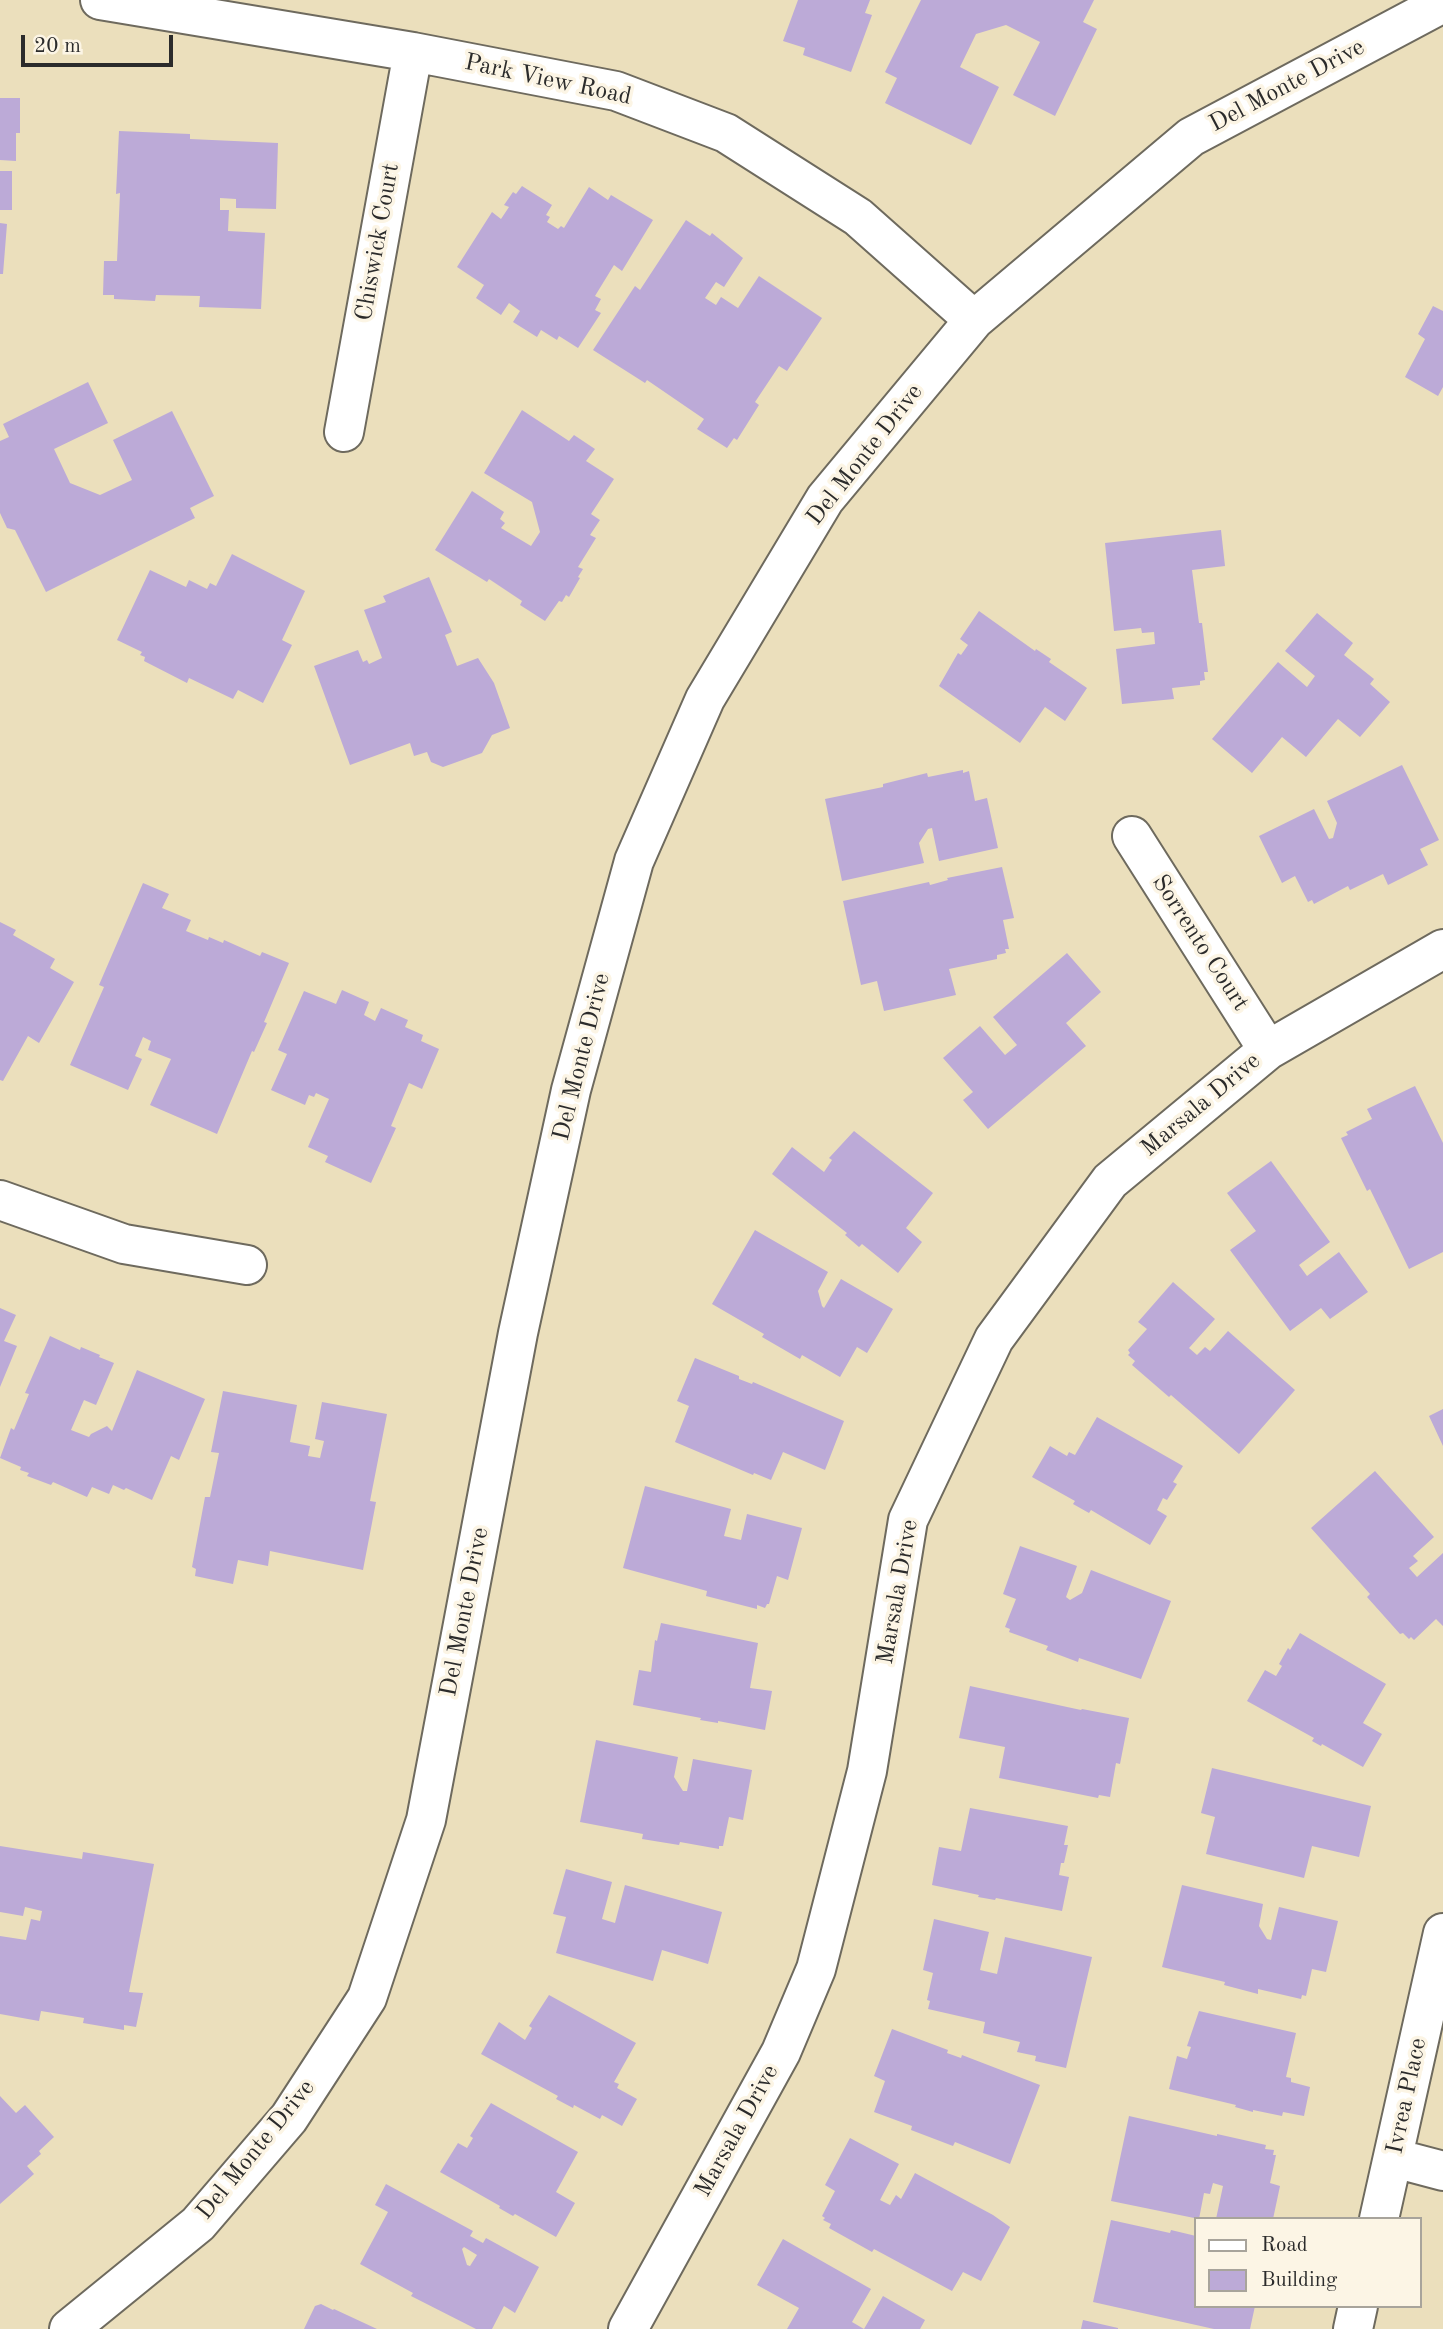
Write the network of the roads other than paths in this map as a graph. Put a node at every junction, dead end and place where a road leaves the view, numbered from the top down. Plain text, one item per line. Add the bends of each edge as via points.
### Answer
1 (100, 0) edge
2 (1443, 3) edge
3 (412, 52) junction
4 (974, 320) junction
5 (344, 432) dead end
6 (1132, 836) dead end
7 (1443, 949) edge
8 (1268, 1050) junction
9 (0, 1200) edge
10 (247, 1265) dead end
11 (1443, 1933) edge
12 (1394, 2158) junction
13 (1443, 2171) edge
14 (1379, 2217) edge
15 (1358, 2308) edge
16 (69, 2329) edge
17 (628, 2329) edge
18 (1353, 2329) edge

1 - 3 street, Park View Road
2 - 4 street, Del Monte Drive via 1191,137
3 - 4 street, Park View Road via 616,91 726,133 858,217
3 - 5 street, Chiswick Court
4 - 16 street, Del Monte Drive via 825,499 705,699 634,861 571,1090 518,1333 426,1820 367,1998 289,2118 198,2224
6 - 8 street, Sorrento Court
7 - 8 street, Marsala Drive
8 - 17 street, Marsala Drive via 1110,1181 995,1339 908,1520 867,1771 816,1969 781,2052
9 - 10 street via 124,1244
11 - 12 street, Ivrea Place
12 - 13 street
12 - 14 street, Ivrea Place
15 - 18 street

